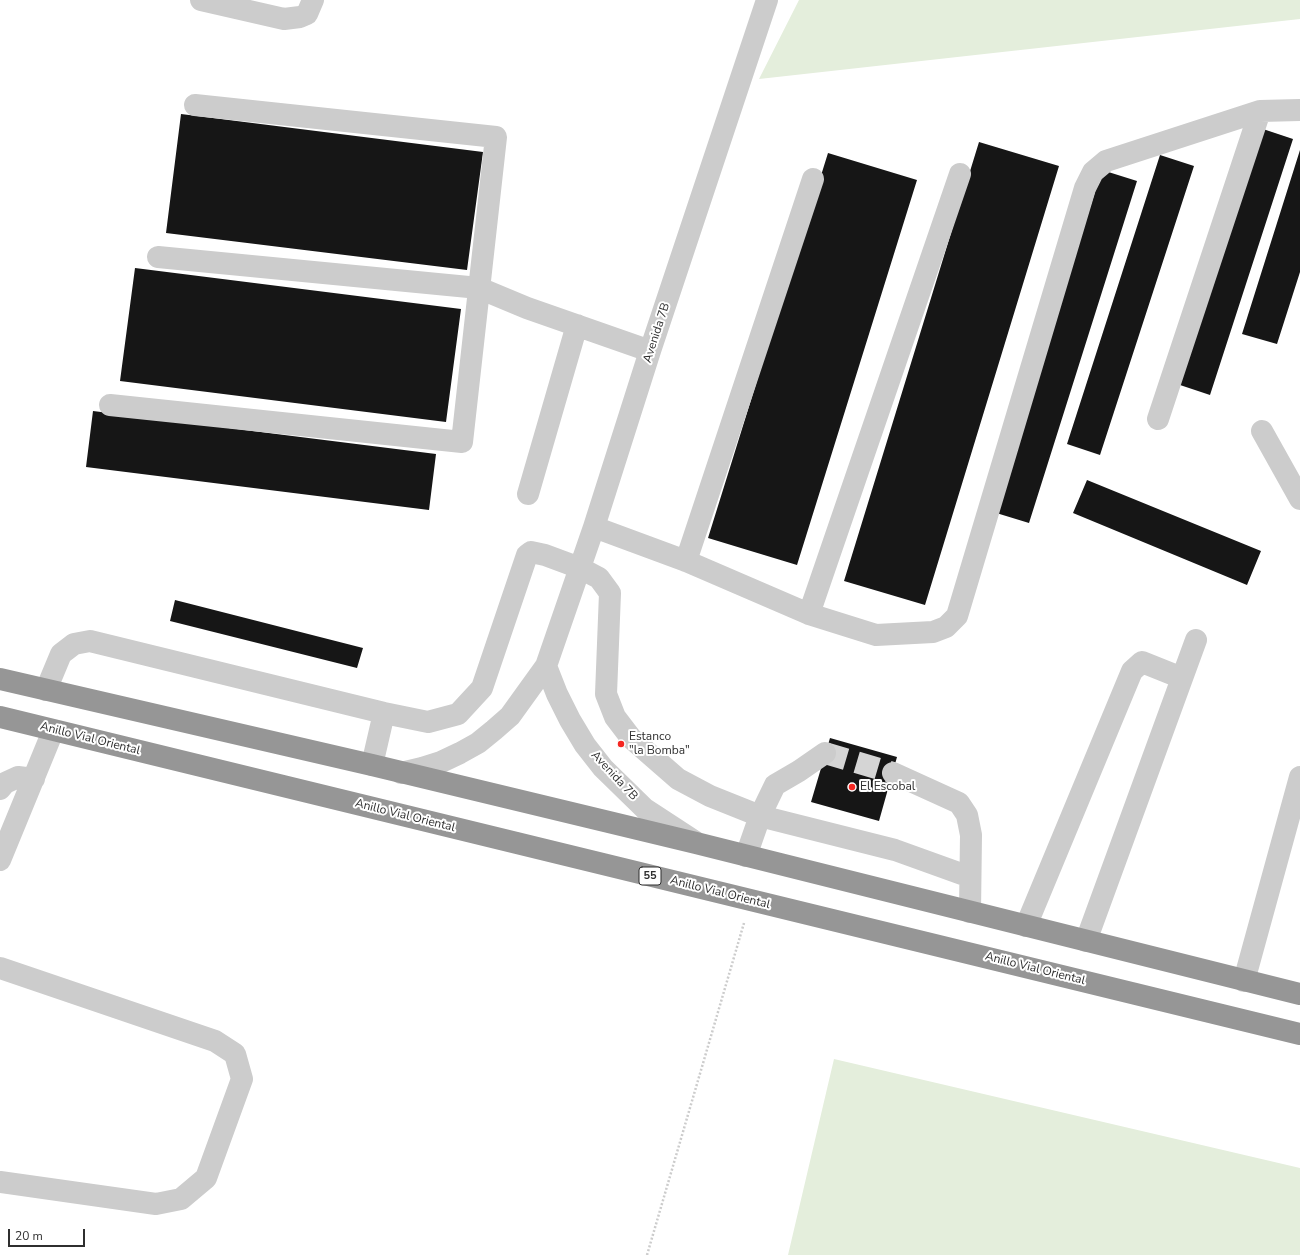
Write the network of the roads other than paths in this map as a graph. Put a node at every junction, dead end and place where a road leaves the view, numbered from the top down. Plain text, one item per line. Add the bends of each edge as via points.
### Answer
1 (201, 0) edge
2 (313, 0) edge
3 (767, 0) edge
4 (195, 105) dead end
5 (1300, 110) edge
6 (1260, 111) junction
7 (960, 174) dead end
8 (813, 179) dead end
9 (158, 257) dead end
10 (479, 288) junction
11 (577, 325) junction
12 (650, 351) junction
13 (110, 405) dead end
14 (1158, 419) dead end
15 (1262, 431) dead end
16 (528, 494) dead end
17 (1300, 499) edge
18 (594, 527) junction
19 (686, 561) junction
20 (580, 568) junction
21 (809, 614) junction
22 (1196, 640) dead end
23 (546, 666) junction
24 (1182, 678) junction
25 (0, 679) edge
26 (46, 690) junction
27 (384, 713) junction
28 (0, 717) edge
29 (53, 731) junction
30 (825, 753) dead end
31 (372, 765) junction
32 (401, 773) junction
33 (893, 773) tunnel mouth
34 (1300, 777) edge
35 (34, 779) junction
36 (0, 789) edge
37 (760, 816) junction
38 (696, 843) junction
39 (746, 856) junction
40 (0, 860) edge
41 (970, 876) junction
42 (970, 912) junction
43 (1026, 926) junction
44 (1086, 941) junction
45 (0, 968) edge
46 (1244, 981) junction
47 (1300, 994) edge
48 (1300, 1034) edge
49 (0, 1182) edge

1 - 2 street via 284,19 307,14
3 - 12 street, Avenida 7B
4 - 10 street via 496,137
5 - 6 street
6 - 14 street
6 - 21 street via 1106,161 1093,172 1085,188 957,616 946,627 933,632 876,635
7 - 21 street
8 - 19 street
9 - 10 street
10 - 11 street
10 - 13 street via 462,442
11 - 12 street
11 - 16 street
12 - 18 street, Avenida 7B
15 - 17 street
18 - 19 street
18 - 20 street, Avenida 7B
19 - 21 street
20 - 23 street, Avenida 7B
20 - 27 street via 545,555 531,552 527,555 482,688 458,714 428,722
20 - 37 street via 599,578 610,593 606,694 615,718 631,738 678,778 710,796
22 - 24 street
23 - 32 street, Avenida 7B via 510,716 478,743 454,756
23 - 38 street, Avenida 7B via 570,720 603,768 645,809
24 - 43 street via 1142,662 1132,671
24 - 44 street
25 - 26 highway
26 - 27 street via 61,654 74,644 90,641
26 - 31 highway
27 - 31 street
28 - 29 highway, Anillo Vial Oriental / 55
29 - 35 street
29 - 48 highway, Anillo Vial Oriental / 55
30 - 37 street via 775,785
31 - 32 highway
32 - 38 highway
33 - 41 street via 959,803 967,815 971,835
34 - 46 street
35 - 36 street via 18,777 5,783
35 - 40 street
37 - 39 street
37 - 41 street via 895,850
38 - 39 highway
39 - 42 highway
41 - 42 street
42 - 43 highway
43 - 44 highway
44 - 46 highway
45 - 49 street via 215,1041 235,1054 242,1079 206,1178 181,1199 156,1204
46 - 47 highway

